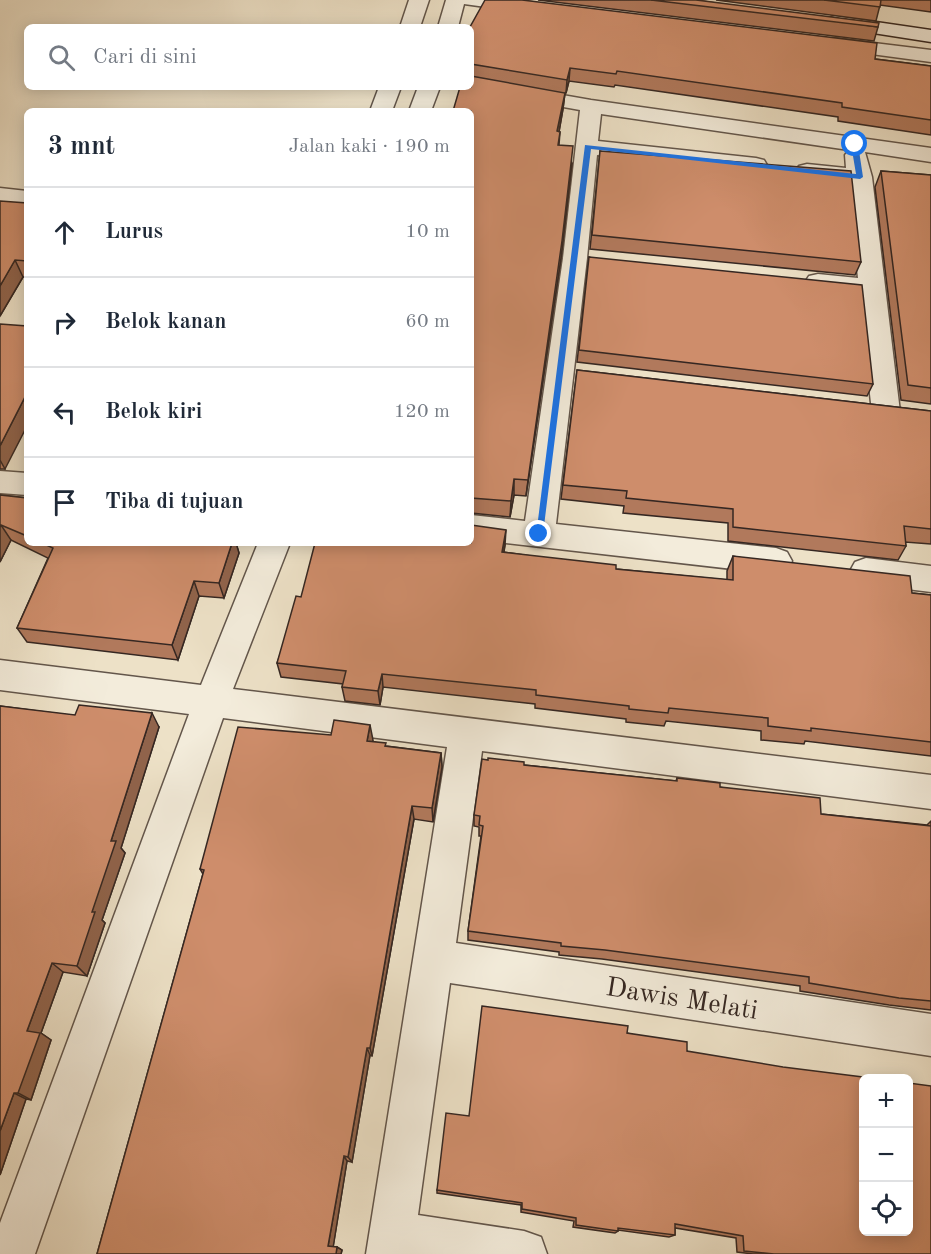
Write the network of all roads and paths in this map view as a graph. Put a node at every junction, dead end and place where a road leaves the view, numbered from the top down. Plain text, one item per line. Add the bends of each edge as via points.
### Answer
1 (419, 0) edge
2 (456, 0) edge
3 (471, 0) edge
4 (554, 10) edge
5 (814, 20) edge
6 (411, 24) edge
7 (449, 24) edge
8 (931, 36) edge
9 (813, 41) edge
10 (931, 56) edge
11 (474, 86) edge
12 (389, 90) edge
13 (428, 90) edge
14 (591, 106) junction
15 (382, 108) edge
16 (421, 108) edge
17 (855, 144) junction
18 (588, 147) junction
19 (931, 155) edge
20 (860, 177) junction
21 (0, 195) edge
22 (24, 198) edge
23 (793, 279) edge
24 (873, 288) junction
25 (886, 412) edge
26 (0, 482) edge
27 (24, 484) edge
28 (474, 527) edge
29 (539, 534) junction
30 (273, 546) edge
31 (800, 564) edge
32 (836, 568) edge
33 (931, 579) edge
34 (0, 675) edge
35 (211, 702) junction
36 (466, 734) junction
37 (931, 792) edge
38 (433, 960) junction
39 (931, 1035) edge
40 (391, 1244) edge
41 (12, 1254) edge
42 (524, 1254) edge

1 - 6 street
2 - 7 street
3 - 4 street
5 - 8 street
9 - 10 street
11 - 14 street
12 - 15 street
13 - 16 street
14 - 17 street
14 - 18 street
17 - 19 street
17 - 20 street
18 - 20 street
18 - 29 street via 586,259 571,374
20 - 24 street
21 - 22 street
23 - 24 street
24 - 25 street
26 - 27 street
28 - 29 street
29 - 31 street
30 - 35 street
32 - 33 street
34 - 35 street
35 - 36 street
35 - 41 street
36 - 37 street
36 - 38 street
38 - 39 street, Dawis Melati
38 - 40 street
40 - 42 street

